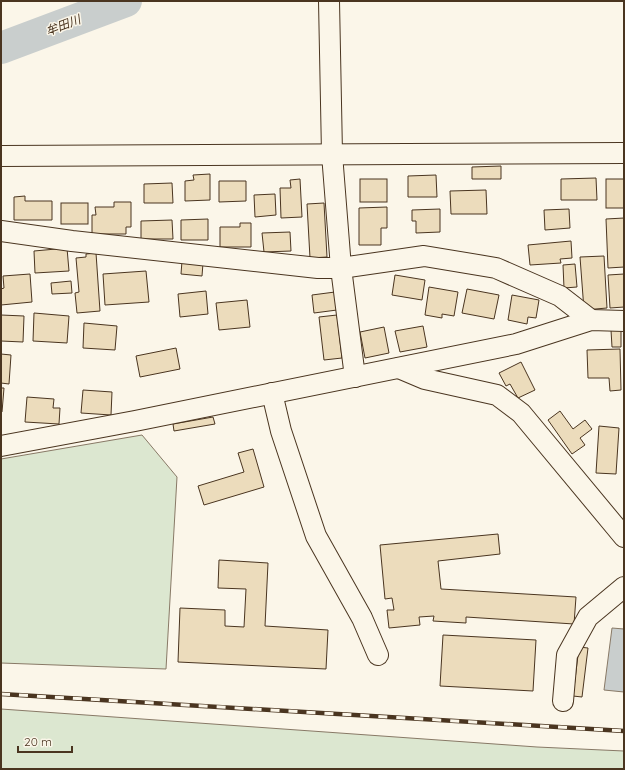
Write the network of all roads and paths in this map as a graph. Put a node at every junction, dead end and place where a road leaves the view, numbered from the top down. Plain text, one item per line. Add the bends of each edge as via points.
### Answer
1 (329, 1) edge
2 (624, 153) edge
3 (332, 154) junction
4 (1, 156) edge
5 (1, 231) edge
6 (341, 268) junction
7 (591, 320) junction
8 (624, 322) edge
9 (399, 368) junction
10 (355, 377) junction
11 (272, 393) junction
12 (1, 446) edge
13 (622, 529) edge
14 (624, 587) edge
15 (378, 655) dead end
16 (563, 701) dead end

1 - 3 street
2 - 3 street
3 - 4 street
3 - 6 street
5 - 6 street via 310,267
6 - 7 street via 424,256 496,268 560,296
6 - 10 street
7 - 8 street
7 - 9 street via 516,344
9 - 10 street
9 - 13 street via 425,380 497,395 520,413
10 - 11 street
11 - 12 street
11 - 15 street via 281,431 316,536 362,618
14 - 16 street via 588,617 567,655

